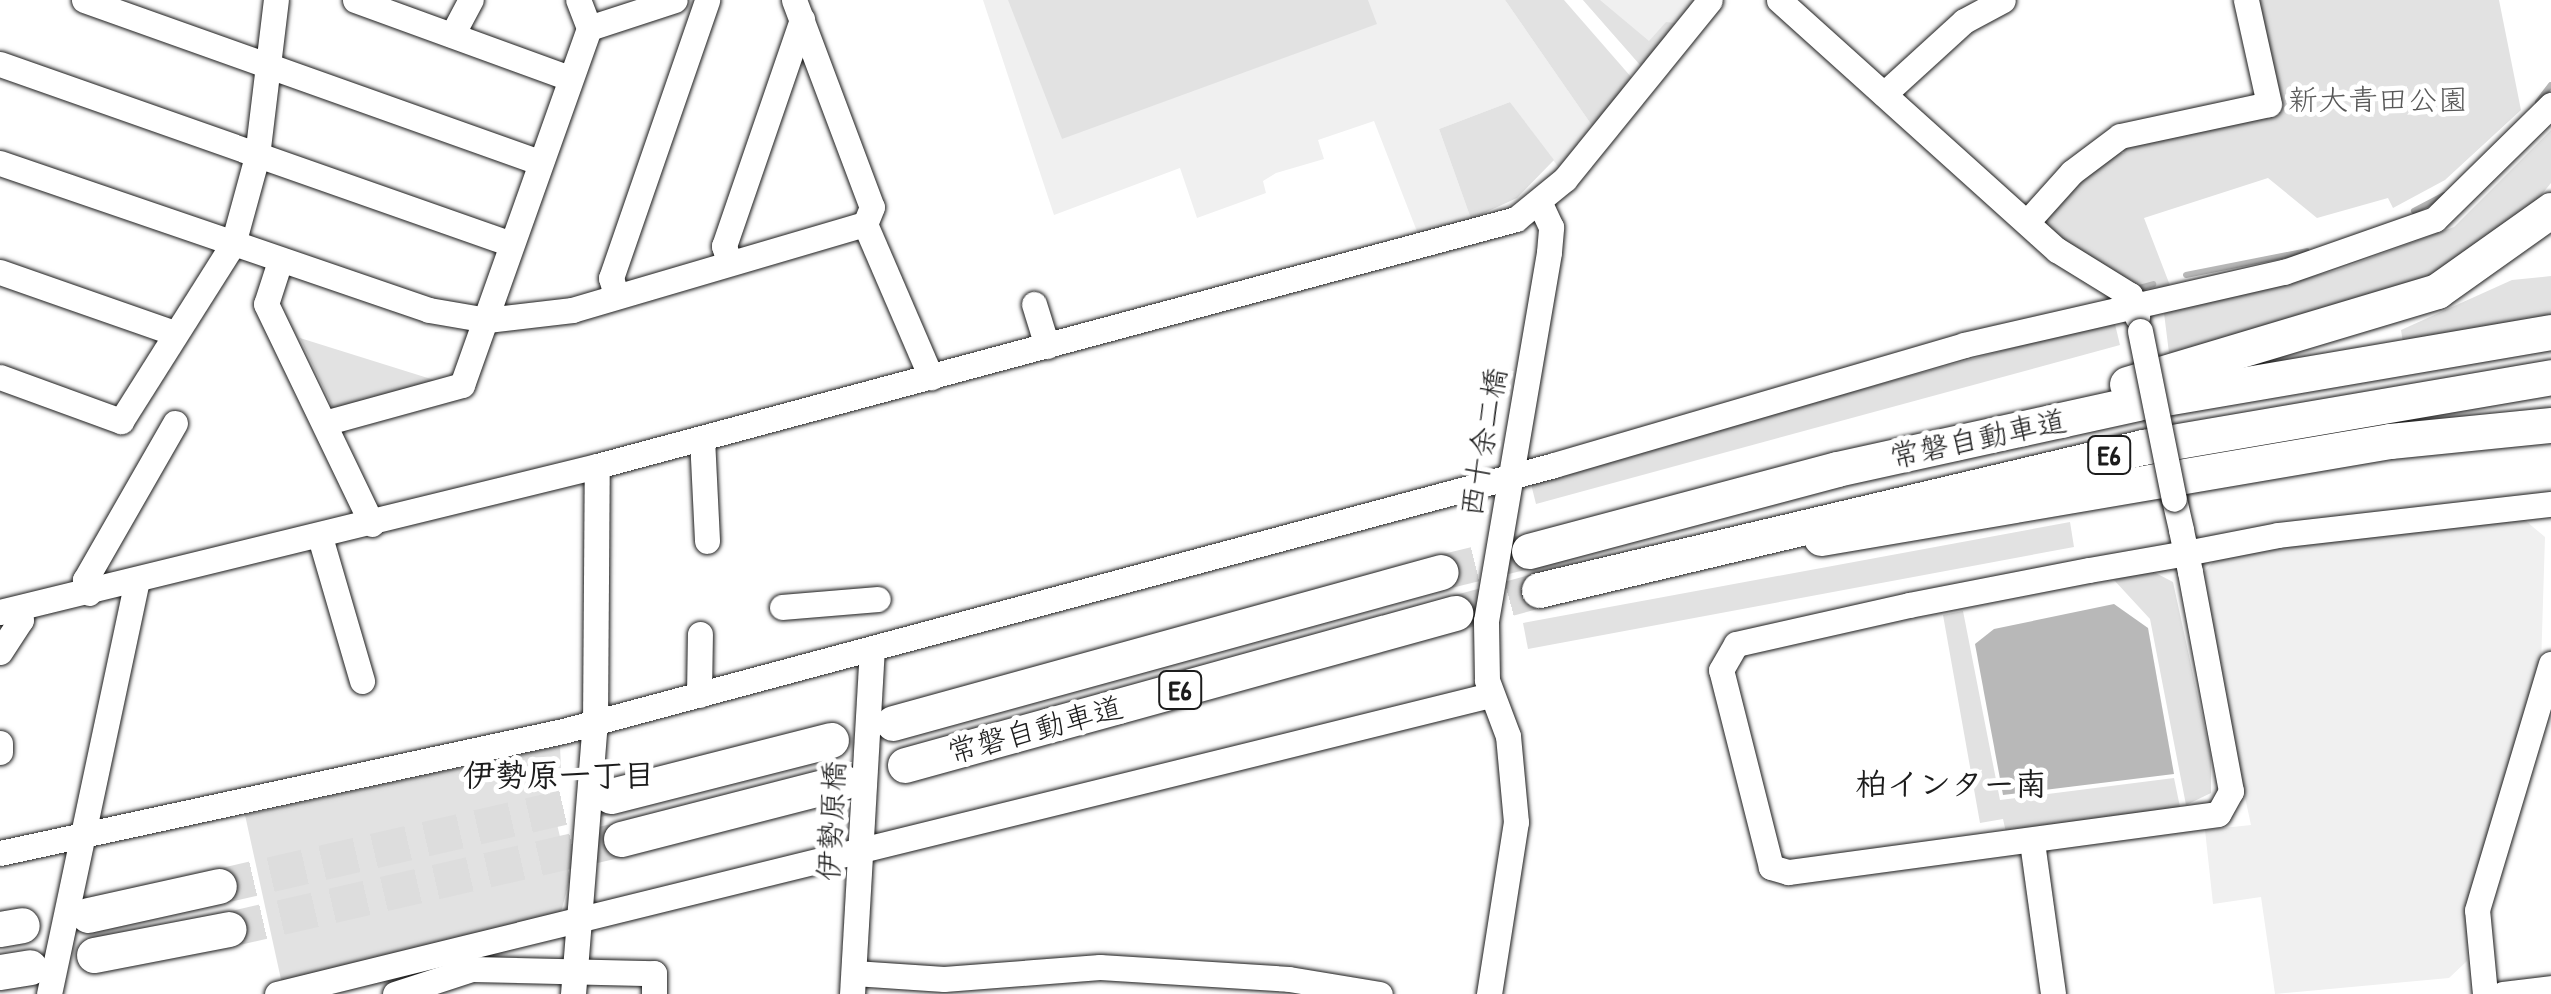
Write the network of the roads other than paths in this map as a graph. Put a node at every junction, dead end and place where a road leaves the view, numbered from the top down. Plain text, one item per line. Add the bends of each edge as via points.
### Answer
1 (84, 0) edge
2 (276, 0) edge
3 (471, 0) edge
4 (578, 0) edge
5 (675, 0) edge
6 (707, 0) edge
7 (1710, 0) edge
8 (1779, 0) edge
9 (2003, 0) edge
10 (2246, 0) edge
11 (365, 2) edge
12 (798, 9) edge
13 (589, 28) junction
14 (452, 35) junction
15 (0, 64) edge
16 (267, 64) junction
17 (569, 78) junction
18 (1884, 94) junction
19 (2551, 104) edge
20 (257, 156) junction
21 (540, 162) junction
22 (0, 163) edge
23 (1540, 203) junction
24 (2551, 210) edge
25 (2028, 222) junction
26 (865, 224) junction
27 (233, 244) junction
28 (511, 244) junction
29 (280, 261) junction
30 (728, 262) junction
31 (0, 272) edge
32 (616, 295) junction
33 (1034, 304) dead end
34 (2134, 304) junction
35 (487, 320) junction
36 (2551, 332) edge
37 (174, 333) junction
38 (1046, 346) junction
39 (931, 376) junction
40 (2551, 377) edge
41 (0, 378) edge
42 (328, 422) junction
43 (175, 423) dead end
44 (2551, 425) edge
45 (702, 438) junction
46 (596, 466) junction
47 (1836, 469) junction
48 (1511, 474) junction
49 (2551, 505) edge
50 (372, 524) junction
51 (320, 537) junction
52 (706, 542) dead end
53 (1529, 551) tunnel mouth
54 (2186, 552) junction
55 (1671, 556) junction
56 (1441, 572) tunnel mouth
57 (136, 581) junction
58 (1539, 590) tunnel mouth
59 (89, 593) junction
60 (878, 599) dead end
61 (782, 607) dead end
62 (10, 610) edge
63 (1455, 613) tunnel mouth
64 (700, 634) dead end
65 (872, 650) junction
66 (0, 652) edge
67 (2551, 664) edge
68 (362, 681) dead end
69 (699, 695) junction
70 (1491, 695) junction
71 (594, 722) junction
72 (893, 723) dead end
73 (831, 740) dead end
74 (0, 743) edge
75 (0, 752) edge
76 (905, 765) dead end
77 (842, 782) dead end
78 (611, 796) tunnel mouth
79 (86, 835) junction
80 (621, 839) tunnel mouth
81 (2032, 842) junction
82 (0, 853) edge
83 (862, 854) junction
84 (219, 886) tunnel mouth
85 (88, 915) dead end
86 (578, 925) junction
87 (229, 929) tunnel mouth
88 (94, 955) dead end
89 (477, 971) edge
90 (26, 978) edge
91 (853, 983) edge
92 (1202, 983) edge
93 (573, 984) edge
94 (357, 986) edge
95 (2551, 988) edge
96 (277, 994) edge
97 (395, 994) edge
98 (654, 994) edge
99 (1380, 994) edge
100 (1489, 994) edge
101 (2053, 994) edge
102 (2484, 994) edge
103 (2503, 994) edge

1 - 16 street
2 - 16 street
3 - 14 street
4 - 13 street
5 - 13 street
6 - 32 street via 612,278
7 - 23 street
8 - 18 street
9 - 18 street via 1939,40
10 - 25 street via 2269,104 2120,136 2072,172
11 - 14 street
12 - 26 street via 872,207
12 - 30 street via 724,246
13 - 17 street
14 - 17 street
15 - 20 street
16 - 20 street
16 - 21 street
17 - 21 street
18 - 25 street
19 - 34 street via 2435,219 2284,272
20 - 27 street
20 - 28 street
21 - 28 street
22 - 27 street
23 - 38 street via 1466,234
23 - 48 street, 西十余二橋 via 1552,228
24 - 47 highway via 2490,260 2377,315
25 - 34 street
26 - 30 street
26 - 39 street
27 - 29 street
27 - 37 street
28 - 35 street
29 - 35 street via 429,310
29 - 42 street via 266,304
30 - 32 street
31 - 37 street
32 - 35 street via 572,310
33 - 38 street
34 - 48 street
34 - 54 street, bridge
35 - 42 street via 462,385
36 - 47 highway, 常磐自動車道 / E6 via 2136,403
37 - 41 street via 121,420
38 - 39 street
39 - 45 street
40 - 55 highway, 常磐自動車道 / E6 via 2144,447
42 - 50 street
43 - 59 street via 86,580
44 - 55 highway via 2390,441 1924,526
45 - 46 street
45 - 52 street
46 - 50 street
46 - 71 street
47 - 53 highway, 常磐自動車道 / E6
48 - 65 street
48 - 70 street, 西十余二橋 via 1486,621
49 - 54 street
50 - 51 street
51 - 57 street
51 - 68 street
54 - 81 street via 2231,792 2226,806 2195,820
54 - 81 street via 1752,637 1724,654 1721,670 1770,867 1788,872
55 - 58 highway, 常磐自動車道 / E6
56 - 72 highway, 常磐自動車道 / E6
57 - 59 street
57 - 79 street
59 - 62 street
60 - 61 street
62 - 66 street via 21,620
63 - 76 highway, 常磐自動車道 / E6
64 - 69 street
65 - 69 street
65 - 83 street, 伊勢原橋
67 - 102 street via 2477,910
69 - 71 street
70 - 83 street
70 - 100 street, 西十余二橋 via 1508,736 1516,822
71 - 79 street
71 - 86 street
73 - 78 highway
74 - 75 street
77 - 80 highway
79 - 82 street
79 - 90 street
81 - 101 street
83 - 86 street
83 - 91 street, 伊勢原橋
84 - 85 highway
86 - 89 street
86 - 93 street
87 - 88 highway
89 - 93 street
89 - 94 street
89 - 97 street
91 - 92 street via 1100,967
92 - 99 street
93 - 98 street via 654,973
94 - 96 street
95 - 103 street

